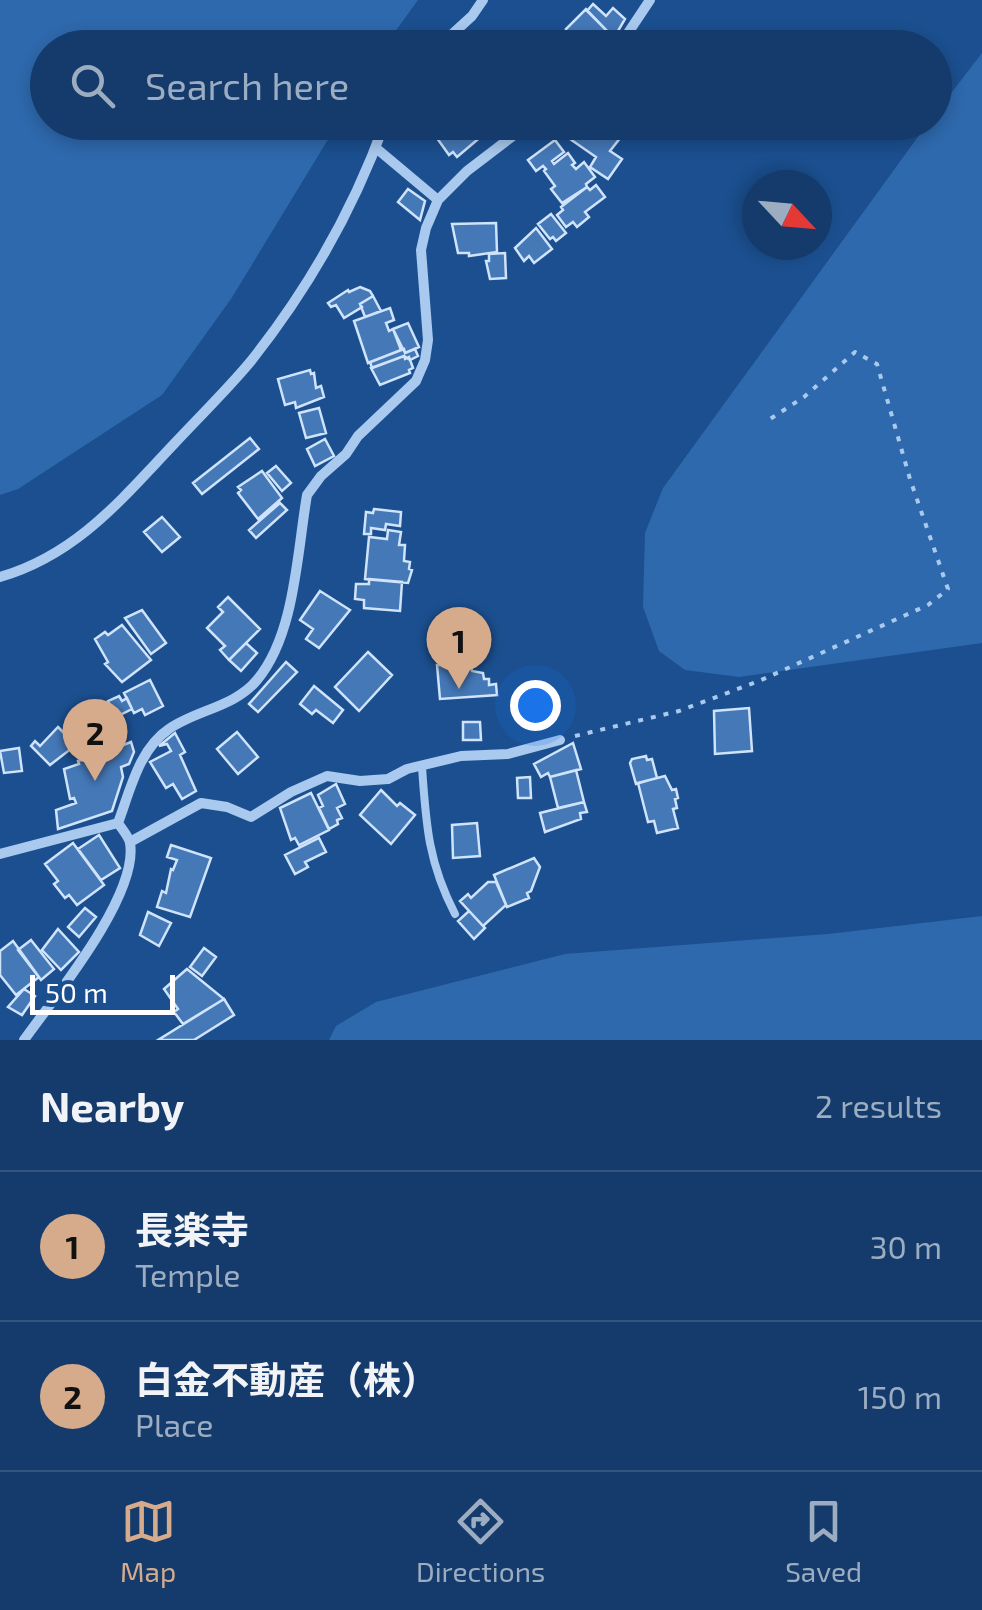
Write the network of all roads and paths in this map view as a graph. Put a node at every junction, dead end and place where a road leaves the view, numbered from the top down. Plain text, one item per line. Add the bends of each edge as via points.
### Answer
1 (484, 0) edge
2 (650, 0) edge
3 (457, 30) edge
4 (630, 30) edge
5 (379, 140) edge
6 (507, 140) edge
7 (376, 148) junction
8 (438, 200) junction
9 (768, 422) dead end
10 (0, 576) edge
11 (560, 740) joint
12 (422, 767) junction
13 (118, 823) junction
14 (130, 842) junction
15 (0, 854) edge
16 (455, 914) dead end
17 (24, 1040) edge

1 - 3 street
2 - 4 street
5 - 7 street
6 - 8 street
7 - 8 street
7 - 10 street via 332,239 250,362 69,547
8 - 13 street via 421,250 428,340 416,381 307,496 282,638 270,663 254,684 170,728 153,744
9 - 11 path via 855,352 877,364 948,588 928,605 743,687 679,711
11 - 12 street
12 - 14 street via 360,782 327,776 251,817 201,803
12 - 16 lane via 437,880
13 - 14 street
13 - 15 street
14 - 17 street via 109,920

